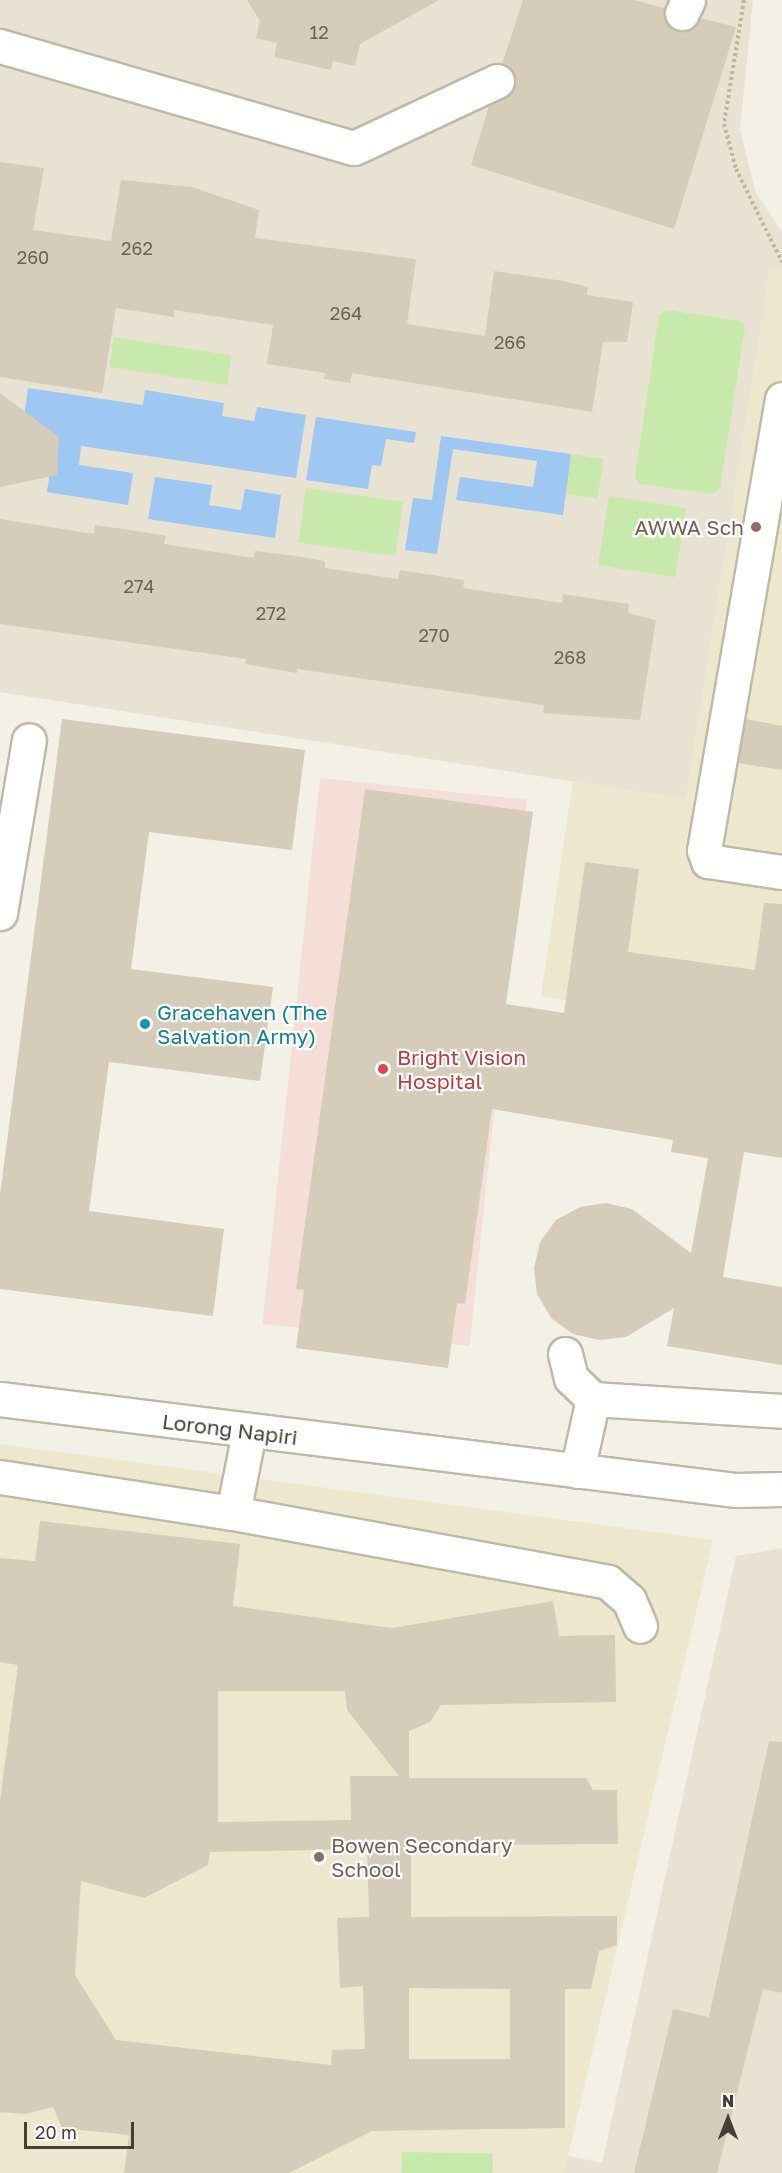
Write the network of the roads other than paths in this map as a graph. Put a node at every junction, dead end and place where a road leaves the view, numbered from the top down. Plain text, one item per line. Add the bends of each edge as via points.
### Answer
1 (0, 46) edge
2 (497, 81) dead end
3 (782, 399) edge
4 (29, 740) dead end
5 (782, 872) edge
6 (0, 913) edge
7 (565, 1354) dead end
8 (0, 1399) edge
9 (593, 1399) junction
10 (782, 1411) edge
11 (249, 1432) junction
12 (578, 1471) junction
13 (0, 1478) edge
14 (782, 1489) edge
15 (233, 1513) junction
16 (640, 1626) dead end

1 - 2 street via 354,148
3 - 5 street via 704,850 708,861
4 - 6 street
7 - 9 street via 571,1378
8 - 11 street, Lorong Napiri
9 - 10 street
9 - 12 street
11 - 12 street, Lorong Napiri
11 - 15 street
12 - 14 street via 736,1490
13 - 15 street
15 - 16 street via 608,1582 629,1600

